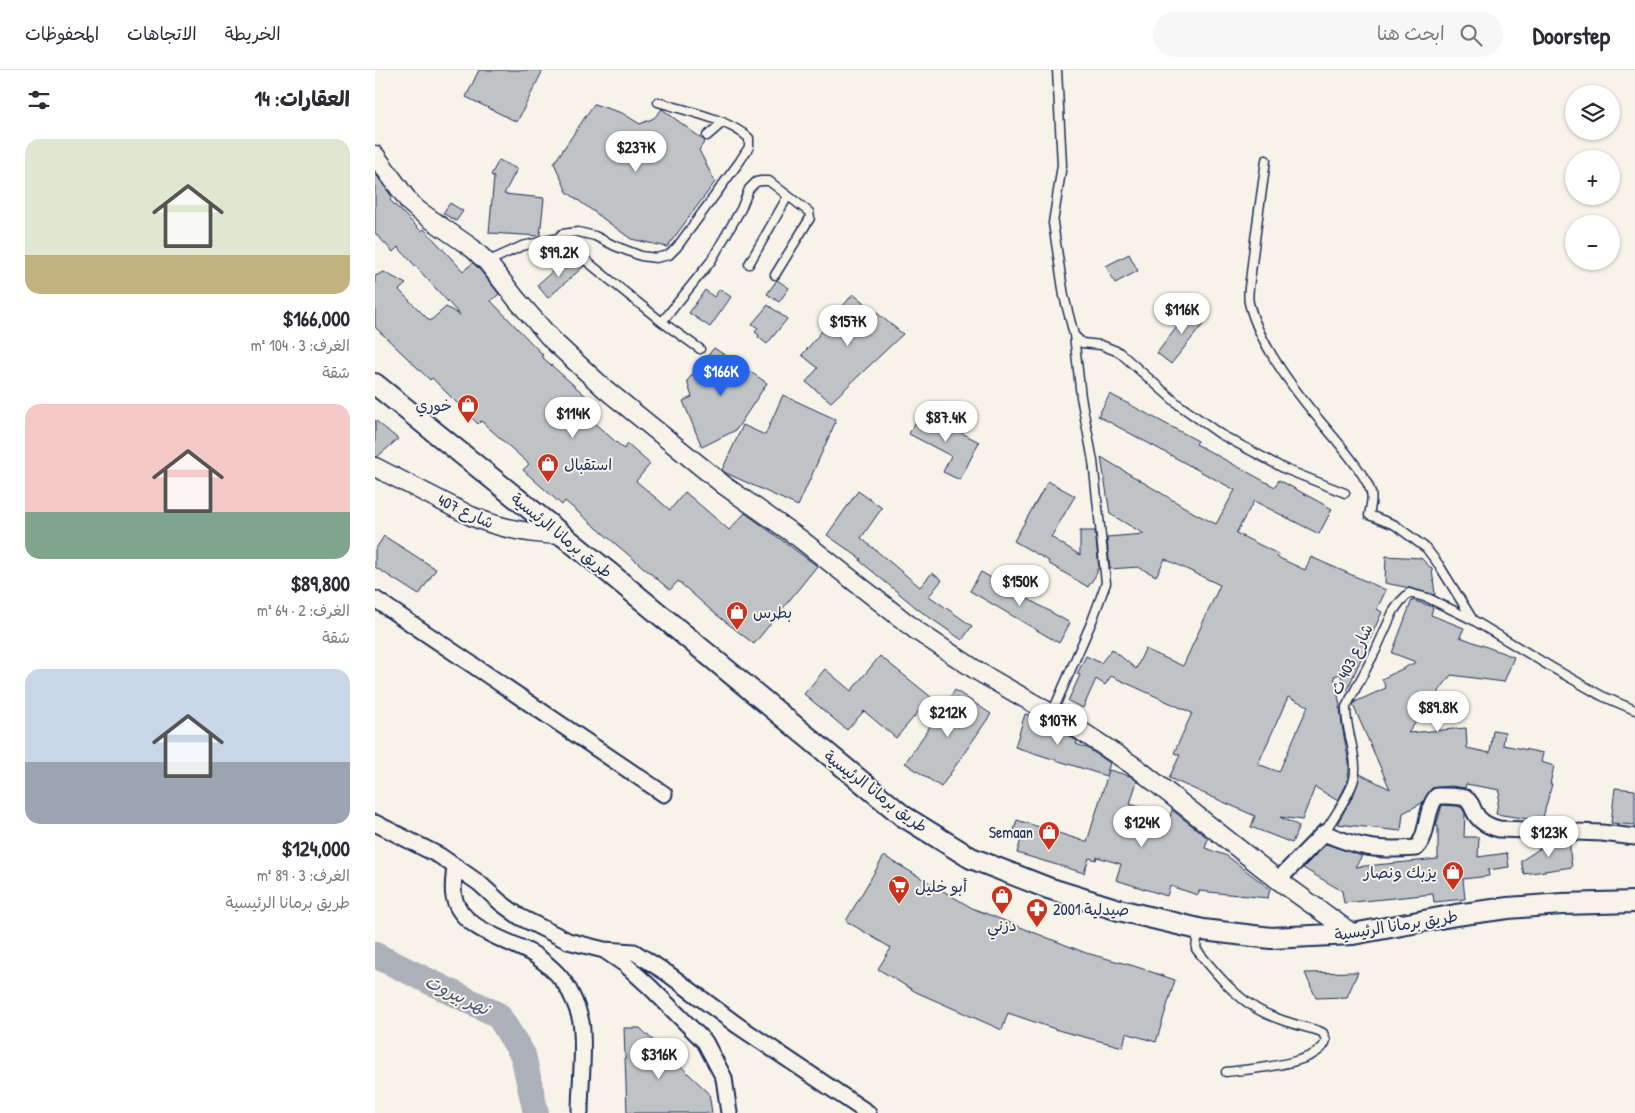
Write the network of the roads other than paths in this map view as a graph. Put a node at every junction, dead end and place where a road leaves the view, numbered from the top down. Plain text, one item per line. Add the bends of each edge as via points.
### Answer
1 (1057, 70) edge
2 (657, 102) dead end
3 (723, 122) junction
4 (707, 136) dead end
5 (375, 155) edge
6 (1266, 160) dead end
7 (788, 196) junction
8 (558, 238) junction
9 (487, 262) junction
10 (749, 264) dead end
11 (775, 275) dead end
12 (662, 322) junction
13 (1073, 335) junction
14 (700, 349) dead end
15 (375, 384) edge
16 (375, 467) edge
17 (1345, 493) dead end
18 (562, 535) junction
19 (375, 599) edge
20 (1473, 620) junction
21 (1635, 710) edge
22 (1052, 713) junction
23 (663, 794) dead end
24 (375, 823) edge
25 (1324, 833) junction
26 (1635, 837) edge
27 (455, 867) junction
28 (1278, 880) junction
29 (1635, 902) edge
30 (1198, 929) junction
31 (1353, 934) junction
32 (604, 950) junction
33 (1226, 1072) dead end
34 (580, 1113) edge
35 (729, 1113) edge
36 (868, 1113) edge

1 - 13 lane via 1062,164 1053,223
2 - 3 lane
3 - 4 lane
3 - 8 lane via 744,133 749,138 749,147 669,255 656,258 641,256 579,232 562,234
5 - 9 street via 410,203
6 - 20 lane via 1248,300 1255,323 1271,354 1365,479 1371,493 1369,515 1395,525 1426,548
7 - 10 lane
7 - 11 lane via 809,212 810,218
7 - 12 lane via 769,181 756,182 749,189 711,261
8 - 9 lane via 522,246
8 - 12 lane
9 - 22 street via 553,341 605,389 725,486 806,544 917,631 979,672
12 - 14 lane
13 - 17 lane via 1082,343 1101,345 1119,352 1179,405 1221,434 1285,469
13 - 22 lane via 1093,460 1106,583 1093,621
15 - 18 main road, طريق برمانا الرئيسية
16 - 18 street, شارع 407 via 485,522 521,532
18 - 30 main road, طريق برمانا الرئيسية via 903,816 971,858 1119,910
19 - 23 street
20 - 21 lane via 1576,682
20 - 25 lane, شارع 403 ث via 1428,598 1409,593 1393,612 1346,706 1354,780
22 - 28 street via 1137,768
24 - 27 street
25 - 26 street via 1349,844 1373,849 1416,848 1422,842 1432,802 1437,796 1447,796 1464,798 1486,825 1499,829
25 - 28 street, شارع 403 ث
27 - 32 street via 520,917 574,944
27 - 34 street via 454,898 464,914 481,929 535,956 570,990 582,1031
28 - 31 street
29 - 31 main road, طريق برمانا الرئيسية via 1509,908
30 - 31 main road, طريق برمانا الرئيسية via 1271,938
30 - 33 lane via 1196,949 1224,982 1256,1008 1319,1031 1326,1040 1323,1047 1304,1059
32 - 35 street via 645,982 705,1042 724,1078
32 - 36 street via 634,952 737,1026

